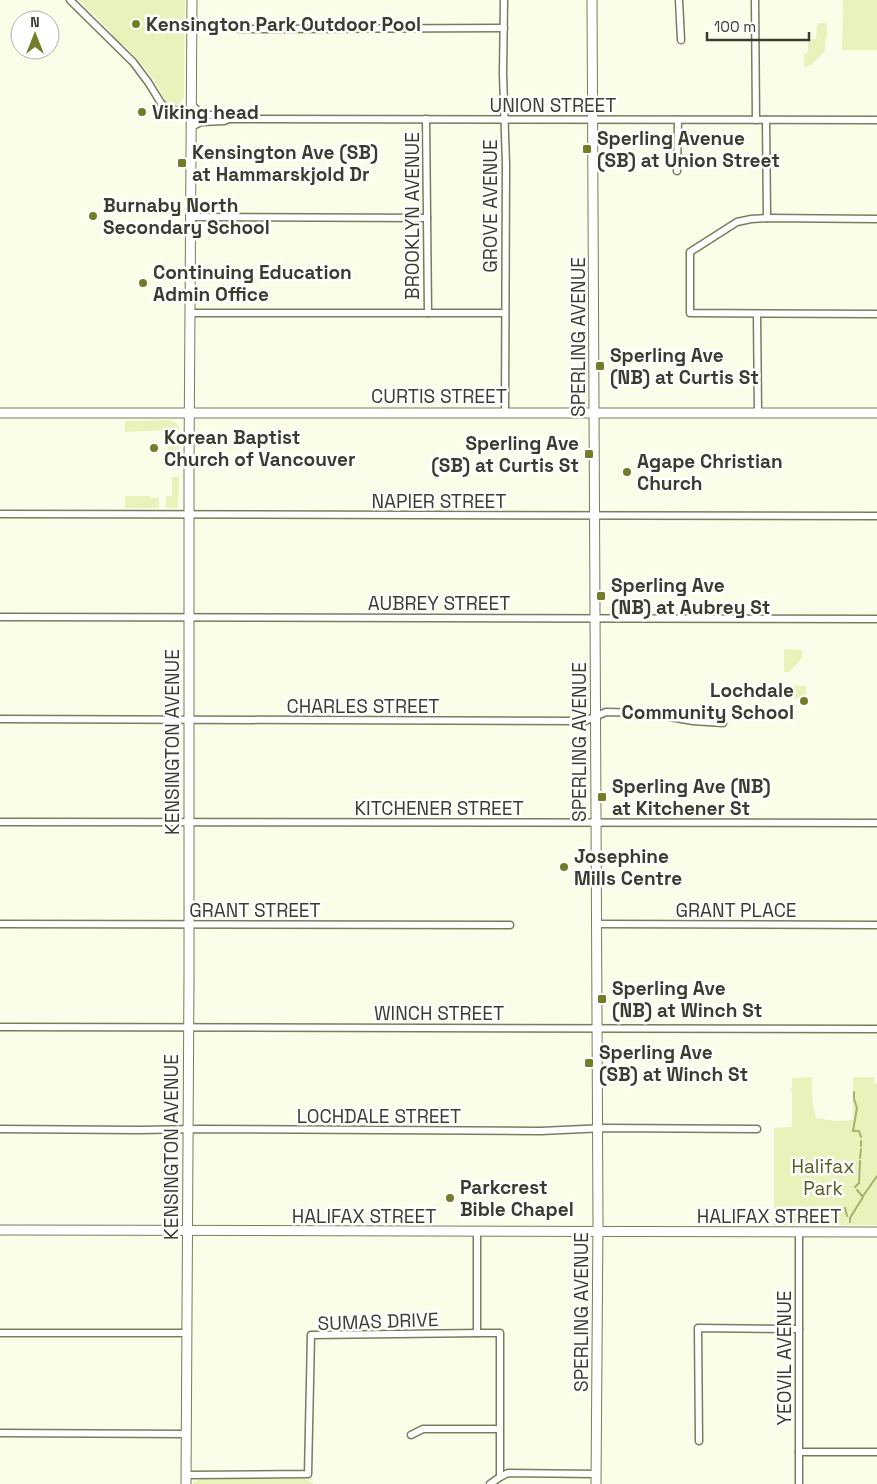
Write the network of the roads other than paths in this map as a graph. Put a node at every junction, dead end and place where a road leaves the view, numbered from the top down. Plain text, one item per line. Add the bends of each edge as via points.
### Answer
1 (70, 0) edge
2 (192, 0) edge
3 (504, 0) edge
4 (592, 0) edge
5 (679, 0) edge
6 (755, 0) edge
7 (504, 28) junction
8 (240, 29) dead end
9 (681, 40) dead end
10 (191, 107) junction
11 (229, 119) junction
12 (426, 119) junction
13 (504, 120) junction
14 (593, 120) junction
15 (678, 120) junction
16 (756, 120) junction
17 (766, 120) junction
18 (877, 120) edge
19 (191, 127) junction
20 (677, 170) dead end
21 (191, 217) junction
22 (427, 218) junction
23 (767, 218) junction
24 (877, 219) edge
25 (190, 313) junction
26 (428, 313) junction
27 (505, 313) junction
28 (757, 314) junction
29 (877, 314) edge
30 (0, 413) edge
31 (189, 413) junction
32 (505, 413) junction
33 (594, 413) junction
34 (758, 413) junction
35 (877, 413) edge
36 (0, 514) edge
37 (189, 514) junction
38 (595, 516) junction
39 (877, 516) edge
40 (0, 616) edge
41 (188, 617) junction
42 (596, 619) junction
43 (877, 619) edge
44 (595, 717) junction
45 (0, 720) edge
46 (188, 720) junction
47 (723, 723) dead end
48 (0, 822) edge
49 (189, 822) junction
50 (595, 822) junction
51 (877, 823) edge
52 (0, 924) edge
53 (596, 924) junction
54 (189, 925) junction
55 (510, 925) dead end
56 (877, 925) edge
57 (0, 1027) edge
58 (188, 1027) junction
59 (596, 1028) junction
60 (877, 1029) edge
61 (597, 1128) junction
62 (187, 1129) junction
63 (757, 1129) dead end
64 (0, 1130) edge
65 (0, 1230) edge
66 (187, 1232) junction
67 (477, 1232) junction
68 (598, 1232) junction
69 (799, 1232) junction
70 (877, 1232) edge
71 (799, 1330) junction
72 (0, 1333) edge
73 (186, 1333) junction
74 (477, 1333) junction
75 (500, 1429) junction
76 (0, 1433) edge
77 (186, 1434) junction
78 (411, 1436) dead end
79 (699, 1441) dead end
80 (799, 1452) junction
81 (877, 1452) edge
82 (596, 1474) junction
83 (500, 1477) junction
84 (186, 1480) edge
85 (490, 1484) edge
86 (596, 1484) edge
87 (799, 1484) edge

1 - 10 street via 133,62 165,107 171,110
2 - 10 street, KENSINGTON AVENUE
3 - 7 street, GROVE AVENUE
4 - 14 street, SPERLING AVENUE
5 - 9 street
6 - 16 street
7 - 8 street
7 - 13 street, GROVE AVENUE
10 - 11 street, UNION STREET via 201,113
10 - 19 street, KENSINGTON AVENUE
11 - 12 street, UNION STREET
11 - 19 street, UNION STREET via 201,122
12 - 13 street, UNION STREET
12 - 22 street, BROOKLYN AVENUE
13 - 14 street, UNION STREET
13 - 27 street, GROVE AVENUE
14 - 15 street, UNION STREET
14 - 33 street, SPERLING AVENUE
15 - 16 street, UNION STREET
15 - 20 street
16 - 17 street, UNION STREET
17 - 18 street, UNION STREET
17 - 23 street
19 - 21 street, KENSINGTON AVENUE
21 - 22 street
21 - 25 street, KENSINGTON AVENUE
22 - 26 street, BROOKLYN AVENUE
23 - 24 street
23 - 28 street via 737,222 690,252 690,313
25 - 26 street
25 - 31 street, KENSINGTON AVENUE
26 - 27 street
27 - 32 street, GROVE AVENUE
28 - 29 street
28 - 34 street
30 - 31 street, CURTIS STREET
31 - 32 street, CURTIS STREET
31 - 37 street, KENSINGTON AVENUE
32 - 33 street, CURTIS STREET
33 - 34 street, CURTIS STREET
33 - 38 street, SPERLING AVENUE
34 - 35 street, CURTIS STREET
36 - 37 street, NAPIER STREET
37 - 38 street, NAPIER STREET
37 - 41 street, KENSINGTON AVENUE
38 - 39 street, NAPIER STREET
38 - 42 street, SPERLING AVENUE
40 - 41 street, AUBREY STREET
41 - 42 street, AUBREY STREET
41 - 46 street, KENSINGTON AVENUE
42 - 43 street, AUBREY STREET
42 - 44 street, SPERLING AVENUE
44 - 46 street, CHARLES STREET via 585,721
44 - 47 street, CHARLES STREET via 606,712 648,713
44 - 50 street, SPERLING AVENUE
45 - 46 street, CHARLES STREET
46 - 49 street, KENSINGTON AVENUE
48 - 49 street, KITCHENER STREET
49 - 50 street, KITCHENER STREET
49 - 54 street, KENSINGTON AVENUE
50 - 51 street, KITCHENER STREET
50 - 53 street, SPERLING AVENUE
52 - 54 street, GRANT STREET
53 - 56 street, GRANT PLACE
53 - 59 street, SPERLING AVENUE
54 - 55 street, GRANT STREET
54 - 58 street, KENSINGTON AVENUE
57 - 58 street, WINCH STREET
58 - 59 street, WINCH STREET
58 - 62 street, KENSINGTON AVENUE
59 - 60 street, WINCH STREET
59 - 61 street, SPERLING AVENUE
61 - 62 street, LOCHDALE STREET via 540,1131
61 - 63 street, LOCHDALE STREET
61 - 68 street, SPERLING AVENUE
62 - 64 street, LOCHDALE STREET
62 - 66 street, KENSINGTON AVENUE
65 - 66 street, HALIFAX STREET
66 - 67 street, HALIFAX STREET
66 - 73 street, KENSINGTON AVENUE
67 - 68 street, HALIFAX STREET
67 - 74 street
68 - 69 street, HALIFAX STREET
68 - 82 street, SPERLING AVENUE
69 - 70 street, HALIFAX STREET
69 - 71 street, YEOVIL AVENUE
71 - 79 street via 698,1328
71 - 80 street, YEOVIL AVENUE
72 - 73 street
73 - 77 street, KENSINGTON AVENUE
74 - 75 street, SUMAS DRIVE via 500,1333
74 - 84 street, SUMAS DRIVE via 310,1335 308,1474
75 - 78 street via 422,1429
75 - 83 street, SUMAS DRIVE
76 - 77 street
77 - 84 street, KENSINGTON AVENUE
80 - 81 street
80 - 87 street, YEOVIL AVENUE
82 - 83 street via 508,1474
82 - 86 street, SPERLING AVENUE
83 - 85 street

